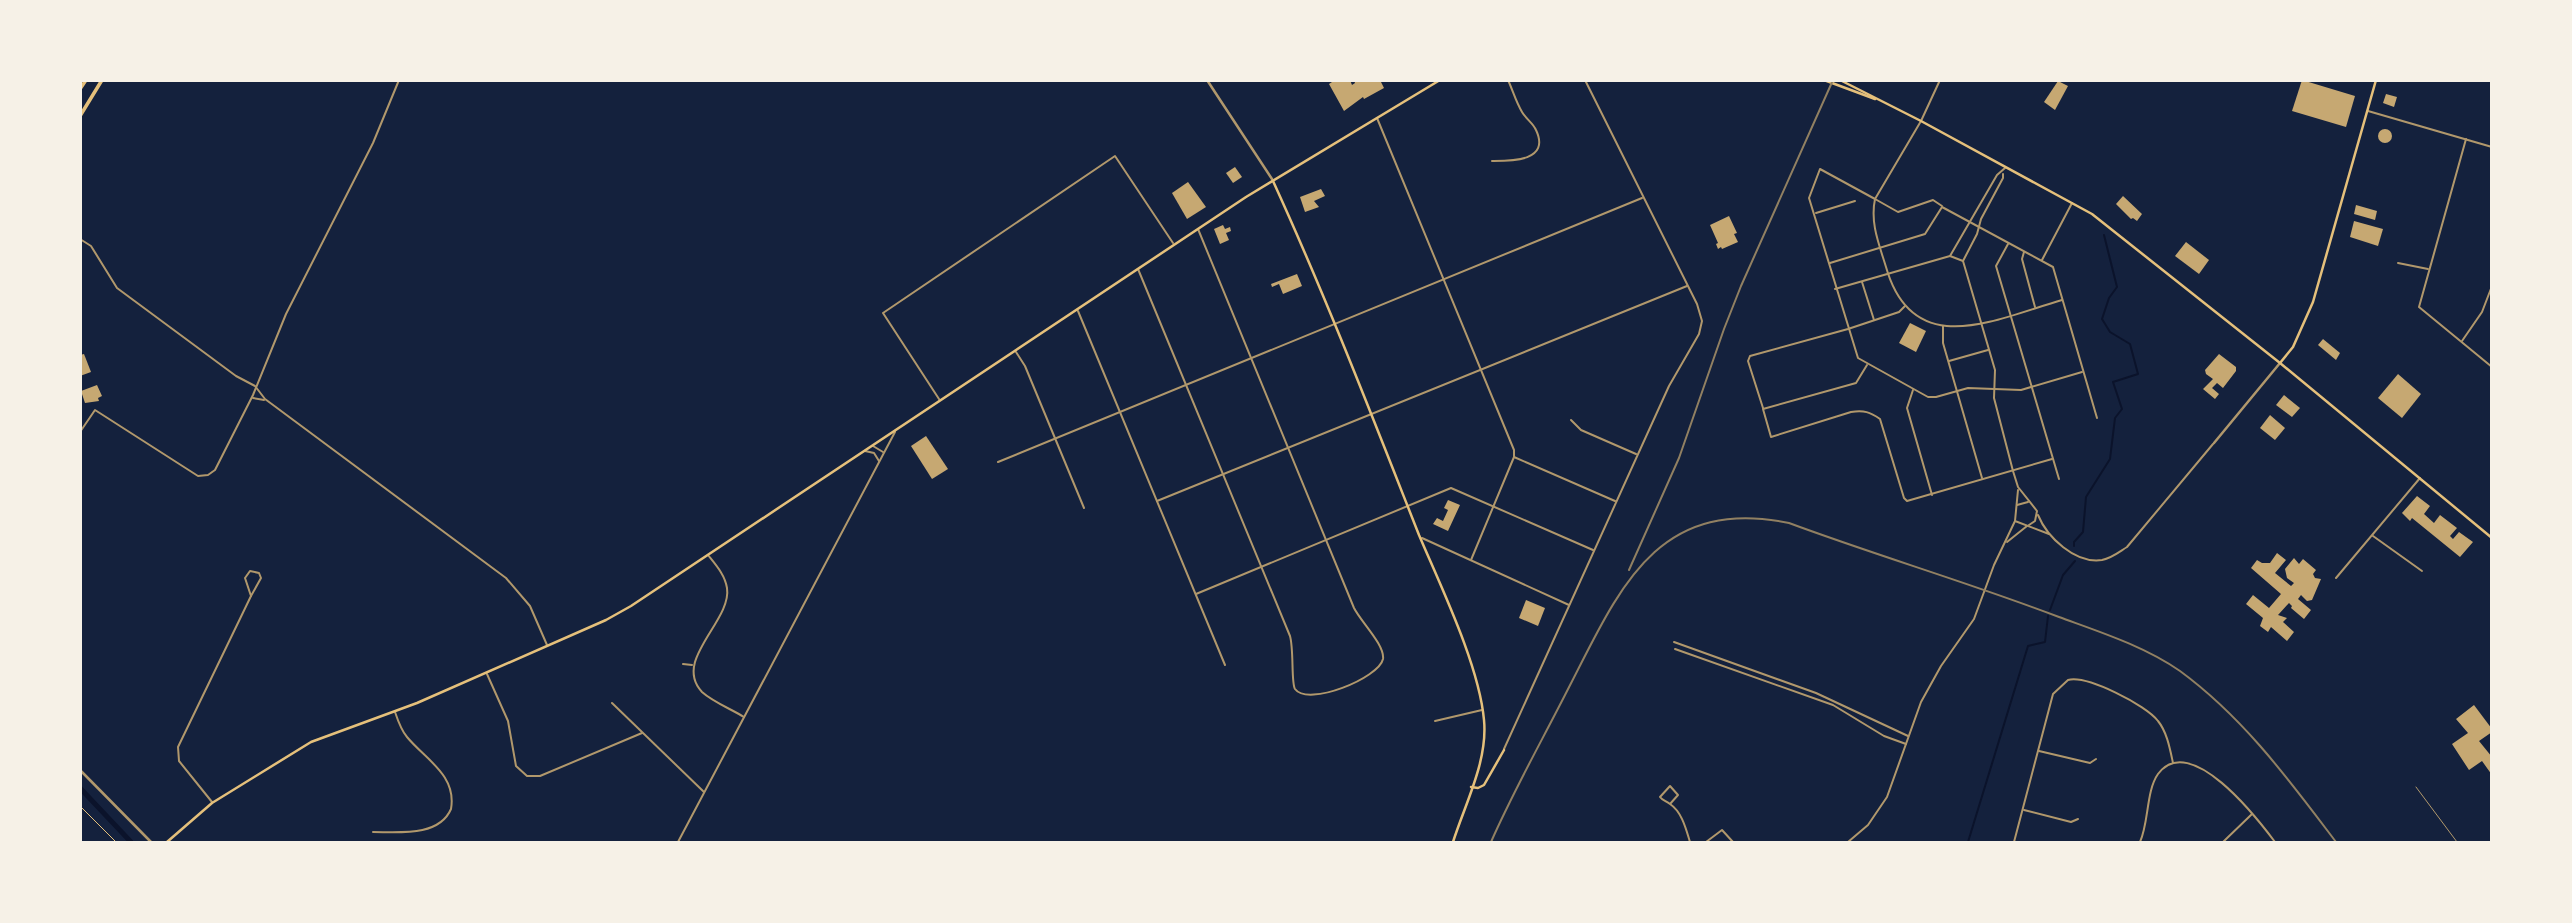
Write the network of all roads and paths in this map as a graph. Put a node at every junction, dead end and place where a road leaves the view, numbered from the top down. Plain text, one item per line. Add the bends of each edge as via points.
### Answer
1 (86, 80) edge
2 (102, 80) edge
3 (399, 80) edge
4 (1207, 80) edge
5 (1440, 80) edge
6 (1508, 80) edge
7 (1586, 80) edge
8 (1824, 80) edge
9 (1840, 80) edge
10 (1940, 80) edge
11 (2376, 80) edge
12 (80, 89) edge
13 (1881, 101) junction
14 (2367, 111) junction
15 (80, 116) edge
16 (1377, 118) junction
17 (1921, 121) junction
18 (2466, 139) junction
19 (2491, 147) edge
20 (1492, 161) dead end
21 (2006, 167) junction
22 (2003, 172) junction
23 (1272, 179) junction
24 (1643, 198) junction
25 (1875, 199) junction
26 (1855, 201) dead end
27 (2072, 203) junction
28 (1942, 206) junction
29 (1815, 213) junction
30 (1971, 221) junction
31 (1979, 226) junction
32 (1197, 229) junction
33 (80, 239) edge
34 (2009, 243) junction
35 (1173, 244) junction
36 (1880, 248) junction
37 (2024, 251) junction
38 (1950, 256) junction
39 (1963, 261) junction
40 (2042, 261) junction
41 (1828, 263) junction
42 (2398, 263) dead end
43 (1138, 268) junction
44 (2429, 270) junction
45 (1887, 273) junction
46 (1444, 279) junction
47 (1862, 281) junction
48 (1688, 286) junction
49 (2491, 286) edge
50 (1835, 289) junction
51 (2491, 293) edge
52 (2062, 300) junction
53 (1905, 306) junction
54 (2036, 307) junction
55 (1077, 308) junction
56 (2010, 315) junction
57 (1874, 321) junction
58 (1333, 324) junction
59 (1981, 324) junction
60 (1943, 326) junction
61 (1848, 330) junction
62 (2461, 342) junction
63 (1014, 350) junction
64 (1988, 350) junction
65 (1251, 358) junction
66 (1948, 361) junction
67 (2280, 363) junction
68 (1868, 364) junction
69 (2491, 367) edge
70 (1481, 370) junction
71 (2082, 372) junction
72 (1186, 385) junction
73 (255, 386) junction
74 (2032, 387) junction
75 (1995, 388) junction
76 (1914, 389) junction
77 (1957, 391) junction
78 (251, 398) junction
79 (265, 399) junction
80 (940, 399) junction
81 (1763, 410) junction
82 (1120, 412) junction
83 (1370, 415) junction
84 (83, 418) dead end
85 (2097, 418) dead end
86 (1572, 420) dead end
87 (87, 421) junction
88 (897, 428) junction
89 (80, 432) edge
90 (1055, 439) junction
91 (2214, 443) joint
92 (872, 445) junction
93 (1288, 449) junction
94 (864, 451) junction
95 (884, 453) junction
96 (1637, 455) junction
97 (1514, 457) junction
98 (2052, 458) junction
99 (880, 461) junction
100 (998, 462) dead end
101 (2013, 471) junction
102 (1223, 475) junction
103 (2420, 477) junction
104 (2059, 479) dead end
105 (1982, 480) junction
106 (2018, 487) junction
107 (1932, 495) junction
108 (1157, 501) junction
109 (1616, 502) junction
110 (2029, 502) junction
111 (2017, 505) junction
112 (1408, 506) junction
113 (1494, 507) junction
114 (1084, 508) dead end
115 (2038, 514) junction
116 (2015, 521) junction
117 (2028, 526) junction
118 (2034, 528) junction
119 (2022, 530) junction
120 (2050, 534) junction
121 (2372, 535) junction
122 (1421, 538) junction
123 (2491, 538) edge
124 (1326, 540) junction
125 (2006, 543) junction
126 (1594, 551) junction
127 (708, 555) junction
128 (1471, 561) junction
129 (1260, 567) junction
130 (2422, 571) dead end
131 (2336, 578) dead end
132 (1196, 594) junction
133 (251, 596) junction
134 (1569, 605) junction
135 (1674, 642) dead end
136 (548, 646) junction
137 (1675, 649) dead end
138 (683, 664) dead end
139 (694, 665) junction
140 (1225, 665) dead end
141 (486, 673) junction
142 (612, 703) dead end
143 (1483, 710) junction
144 (394, 711) junction
145 (745, 718) junction
146 (1435, 721) dead end
147 (642, 733) junction
148 (1909, 736) junction
149 (1906, 744) junction
150 (1504, 750) joint
151 (2038, 751) junction
152 (2096, 759) dead end
153 (2173, 763) junction
154 (80, 770) edge
155 (1471, 787) junction
156 (2416, 787) dead end
157 (704, 793) junction
158 (212, 803) junction
159 (1670, 804) junction
160 (80, 806) edge
161 (2023, 810) junction
162 (2252, 814) junction
163 (2078, 819) dead end
164 (373, 832) dead end
165 (116, 842) edge
166 (150, 842) edge
167 (167, 842) edge
168 (678, 842) edge
169 (1453, 842) edge
170 (1690, 842) edge
171 (1706, 842) edge
172 (1734, 842) edge
173 (1848, 842) edge
174 (2014, 842) edge
175 (2140, 842) edge
176 (2223, 842) edge
177 (2275, 842) edge
178 (2457, 842) edge

1 - 12 highway
2 - 15 highway
3 - 73 street
4 - 23 street
5 - 16 main road
6 - 20 street via 1536,130 1538,145 1525,160
7 - 24 street
8 - 13 main road
9 - 13 main road
10 - 17 street
11 - 14 main road
13 - 17 main road
14 - 18 street
14 - 67 main road via 2313,302 2293,347
16 - 23 main road
16 - 46 street
17 - 21 main road
17 - 25 street
18 - 19 street
18 - 44 street
21 - 22 street
21 - 27 main road
22 - 30 street
22 - 31 street
23 - 32 main road
23 - 58 main road
24 - 46 street
24 - 48 street
25 - 28 street via 1898,212 1933,201
25 - 29 street via 1820,169 1809,198
25 - 36 street via 1872,214
26 - 29 street
27 - 40 street
27 - 67 main road
28 - 30 street
28 - 36 street via 1925,234
29 - 41 street
30 - 31 street
30 - 38 street
31 - 34 street
31 - 39 street
32 - 35 main road
32 - 65 street
33 - 73 street via 91,246 117,288
34 - 37 street
34 - 56 street via 1996,266
35 - 43 main road
35 - 80 street via 1115,156 883,313
36 - 41 street
36 - 45 street
37 - 40 street
37 - 54 street via 2022,260
38 - 39 street
38 - 45 street
39 - 59 street
40 - 52 street via 2053,267
41 - 50 street
42 - 44 street
43 - 55 main road
43 - 72 street
44 - 62 street via 2419,306
45 - 47 street
45 - 53 street
46 - 58 street
46 - 70 street
47 - 50 street
47 - 57 street
48 - 70 street
48 - 96 street via 1701,315 1701,327
49 - 51 street
50 - 61 street
51 - 62 street
52 - 54 street
52 - 71 street
53 - 57 street
53 - 60 street
54 - 56 street
55 - 63 main road
55 - 82 street
56 - 59 street
56 - 74 street
57 - 61 street
58 - 65 street
58 - 83 main road
59 - 60 street
59 - 64 street
60 - 66 street
61 - 68 street via 1858,358
61 - 81 street via 1750,356
62 - 69 street
63 - 80 main road
63 - 90 street
64 - 66 street
64 - 75 street
65 - 72 street
65 - 93 street
66 - 77 street
67 - 91 street
67 - 103 main road
68 - 76 street
68 - 81 street via 1856,383
70 - 83 street
70 - 97 street
71 - 74 street
71 - 85 street
72 - 82 street
72 - 102 street
73 - 78 street
73 - 79 street
74 - 75 street
74 - 98 street
75 - 77 street
75 - 101 street
76 - 77 street via 1928,397
76 - 107 street via 1907,408
77 - 105 street
78 - 79 street
78 - 87 street via 215,470 208,475 198,476 95,411
79 - 136 street via 506,578 530,606
80 - 88 main road
81 - 107 street via 1771,437 1851,412 1870,412 1880,419 1904,498 1913,501
82 - 90 street
82 - 108 street
83 - 93 street
83 - 112 main road
84 - 87 street
86 - 96 street via 1581,430
87 - 89 street
88 - 92 main road
88 - 95 street
90 - 100 street
90 - 114 street
91 - 120 street via 2127,547 2112,557 2078,557
92 - 94 main road
92 - 95 street
93 - 102 street
93 - 124 street
94 - 99 street via 874,453
94 - 127 main road
95 - 99 street
96 - 109 street
97 - 109 street
97 - 113 street
98 - 101 street
98 - 104 street
99 - 145 street
101 - 105 street
101 - 106 street
102 - 108 street
102 - 129 street
103 - 121 street
103 - 123 main road
105 - 107 street
106 - 110 street
106 - 111 street
108 - 132 street
109 - 126 street
110 - 111 street
110 - 115 street
111 - 116 street
112 - 113 street via 1451,488
112 - 122 main road
112 - 124 street
113 - 126 street
113 - 128 street
115 - 117 street
115 - 120 street
116 - 117 street
116 - 125 street
117 - 118 street
117 - 119 street
118 - 119 street
118 - 120 street
119 - 125 street
121 - 130 street
121 - 131 street
122 - 128 street
122 - 143 main road via 1464,646
124 - 129 street
124 - 129 street via 1356,612 1383,653 1379,667 1360,680 1318,695 1297,692 1290,636
125 - 148 street via 1974,620 1930,685
126 - 134 street
127 - 136 main road via 620,613
127 - 139 street via 725,580 727,598
128 - 134 street
129 - 132 street
132 - 140 street
133 - 133 street via 261,578 253,570 244,578
133 - 158 street via 178,747 178,761
134 - 150 street
135 - 148 street via 1816,693
136 - 141 main road
137 - 149 street via 1833,705
138 - 139 street
139 - 145 street via 703,692
141 - 144 main road
141 - 147 street via 508,721 516,766 527,776 540,776
142 - 147 street
143 - 146 street
143 - 155 main road via 1484,742
144 - 158 main road via 311,742
144 - 164 street via 405,736 442,773 450,789 451,809 442,822 426,829
145 - 157 street
147 - 157 street
148 - 149 street
149 - 173 street via 1887,797 1868,825
150 - 155 main road via 1483,785
151 - 152 street via 2090,763
151 - 153 street via 2053,694 2074,678 2150,713 2159,722
151 - 161 street
153 - 162 street via 2201,766
153 - 175 street via 2156,778
154 - 166 street
155 - 169 main road
156 - 178 lane
157 - 168 street
158 - 167 main road
159 - 159 street via 1660,796 1670,786 1678,795
159 - 170 street via 1685,823
160 - 165 path
161 - 163 street via 2071,822
161 - 174 street
162 - 176 street
162 - 177 street
171 - 172 street via 1722,830

